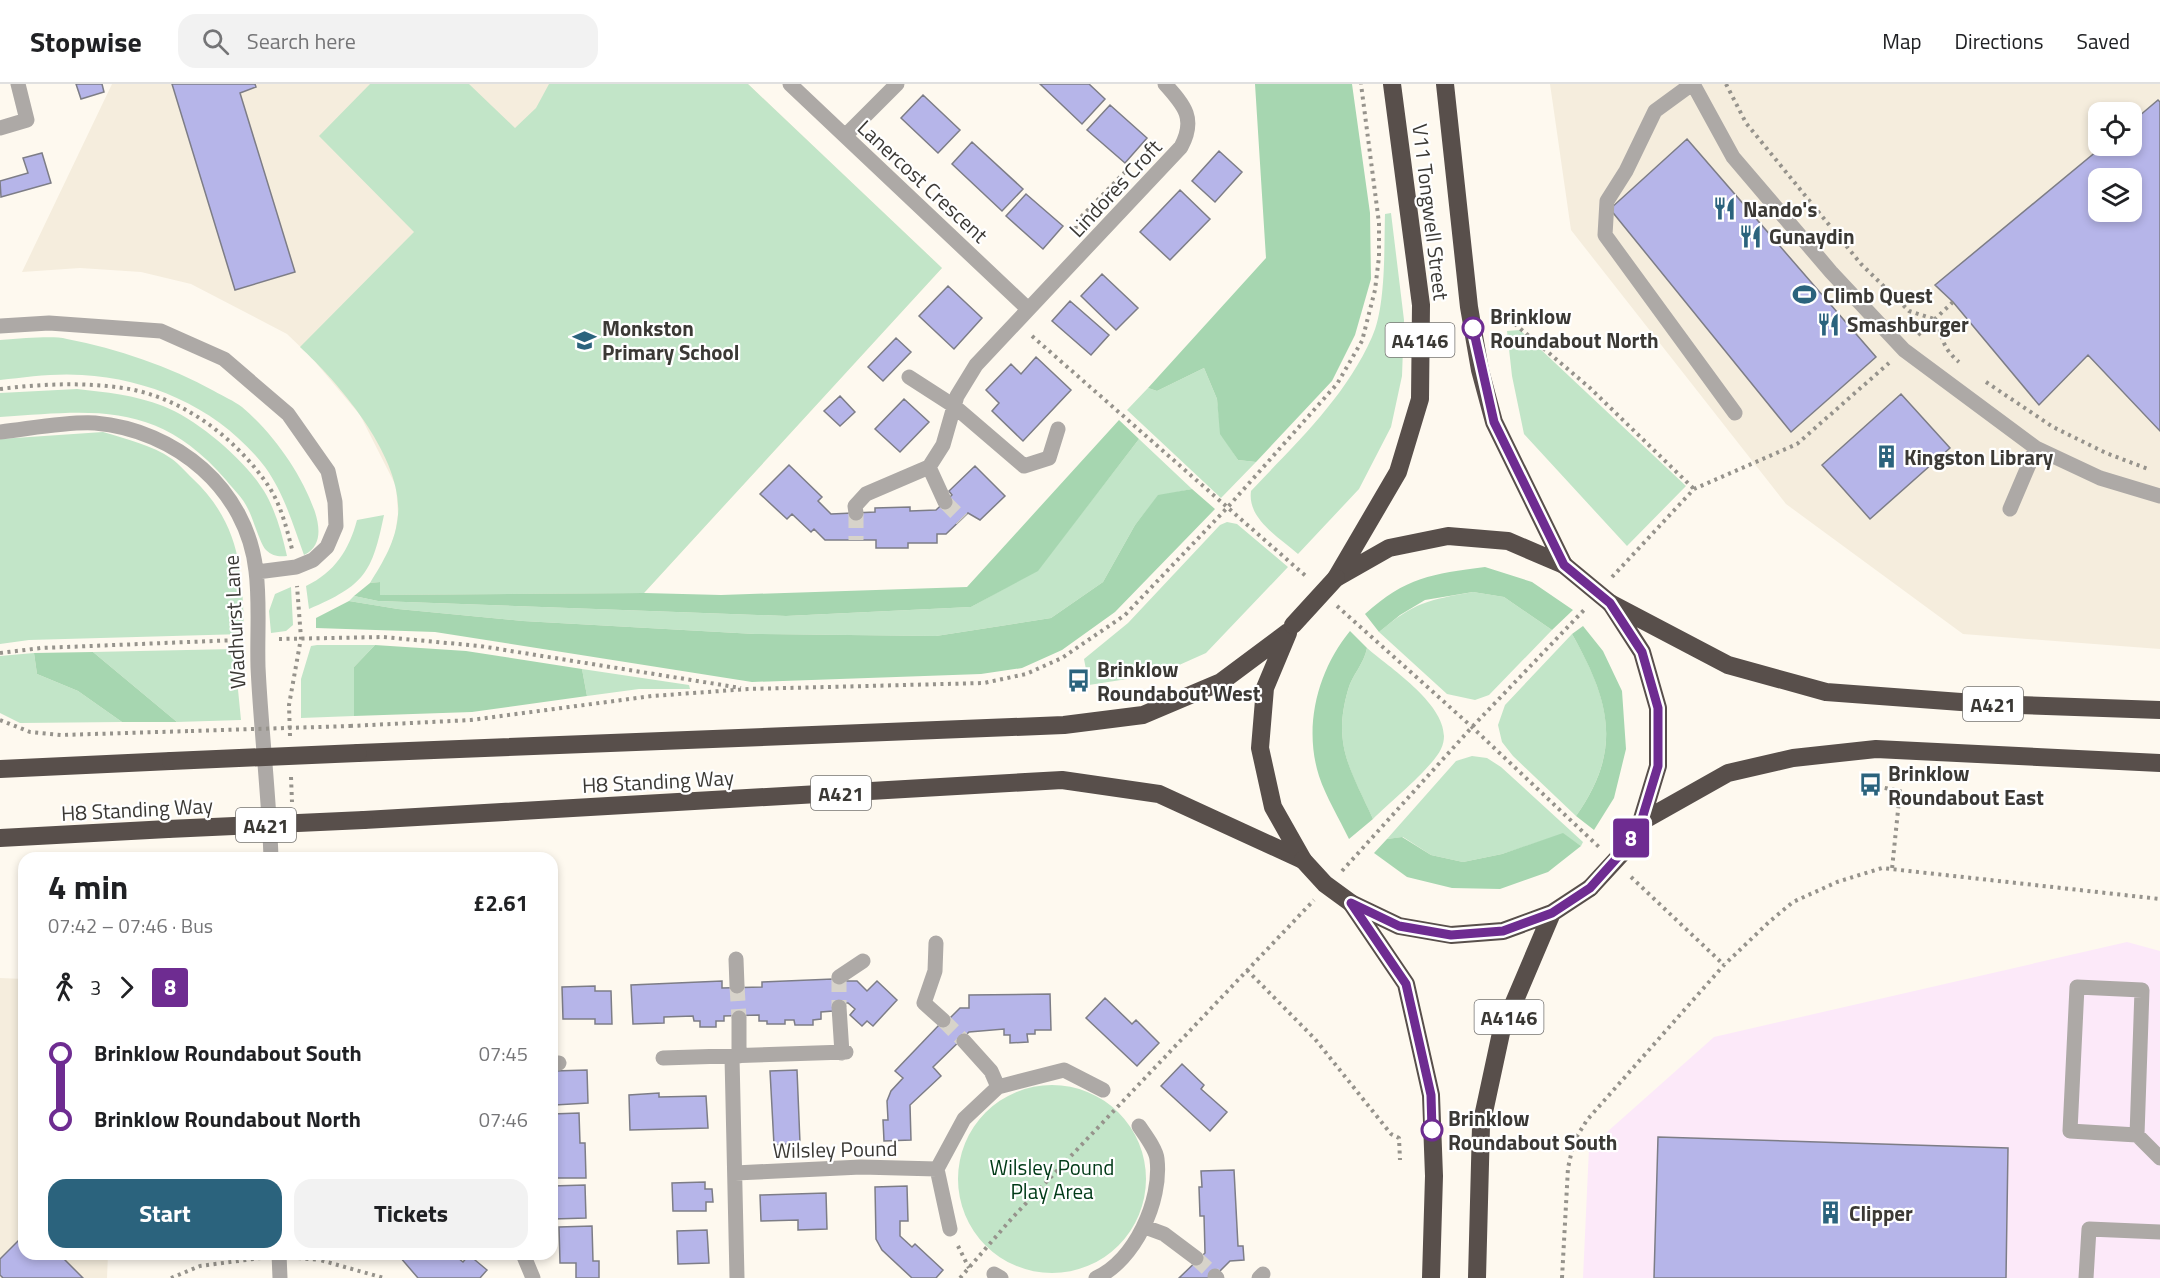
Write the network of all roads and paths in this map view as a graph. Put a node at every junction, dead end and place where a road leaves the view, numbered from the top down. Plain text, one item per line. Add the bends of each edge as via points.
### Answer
1 (18, 84) edge
2 (790, 84) edge
3 (897, 84) edge
4 (1165, 84) edge
5 (1361, 84) edge
6 (1392, 84) edge
7 (1445, 84) edge
8 (1693, 84) edge
9 (1726, 84) edge
10 (0, 128) edge
11 (845, 136) junction
12 (1136, 173) dead end
13 (1077, 237) dead end
14 (1953, 302) dead end
15 (1028, 309) junction
16 (1509, 319) dead end
17 (1934, 319) junction
18 (0, 326) edge
19 (1028, 332) dead end
20 (1965, 367) dead end
21 (909, 376) dead end
22 (1981, 378) dead end
23 (954, 406) junction
24 (1735, 413) dead end
25 (1058, 429) dead end
26 (0, 432) edge
27 (2036, 448) junction
28 (929, 467) junction
29 (2154, 471) dead end
30 (1694, 489) dead end
31 (2160, 496) edge
32 (945, 501) tunnel mouth
33 (1227, 508) junction
34 (2010, 509) dead end
35 (856, 513) tunnel mouth
36 (1564, 565) junction
37 (256, 572) junction
38 (1336, 578) junction
39 (1315, 585) dead end
40 (1333, 602) dead end
41 (1610, 603) junction
42 (1291, 628) junction
43 (273, 639) dead end
44 (240, 640) dead end
45 (0, 653) edge
46 (748, 689) junction
47 (2160, 710) edge
48 (0, 720) edge
49 (2160, 764) edge
50 (0, 769) edge
51 (1870, 785) dead end
52 (1641, 822) junction
53 (0, 838) edge
54 (271, 852) edge
55 (1605, 853) dead end
56 (1303, 860) junction
57 (1622, 869) dead end
58 (1892, 869) junction
59 (2160, 899) edge
60 (1351, 903) junction
61 (1305, 911) dead end
62 (1552, 913) junction
63 (936, 943) dead end
64 (736, 959) dead end
65 (864, 962) dead end
66 (1724, 965) junction
67 (1247, 970) junction
68 (839, 977) dead end
69 (737, 986) tunnel mouth
70 (839, 1007) tunnel mouth
71 (738, 1018) tunnel mouth
72 (943, 1020) tunnel mouth
73 (964, 1041) tunnel mouth
74 (735, 1057) junction
75 (663, 1058) dead end
76 (998, 1087) junction
77 (1103, 1090) dead end
78 (1139, 1126) dead end
79 (2137, 1135) junction
80 (2160, 1158) edge
81 (1400, 1160) dead end
82 (937, 1169) junction
83 (735, 1173) junction
84 (1145, 1227) junction
85 (950, 1229) dead end
86 (2160, 1232) edge
87 (1196, 1258) tunnel mouth
88 (243, 1260) edge
89 (279, 1260) edge
90 (329, 1260) edge
91 (526, 1260) edge
92 (1104, 1276) edge
93 (171, 1278) edge
94 (280, 1278) edge
95 (384, 1278) edge
96 (533, 1278) edge
97 (737, 1278) edge
98 (960, 1278) edge
99 (1431, 1278) edge
100 (1477, 1278) edge
101 (1562, 1278) edge
102 (2086, 1278) edge

1 - 10 street via 27,120
2 - 11 street, Lanercost Crescent
3 - 11 street
4 - 15 street, Lindores Croft via 1180,100 1188,117 1189,132 1181,147
5 - 33 path via 1379,223 1376,290 1362,341 1337,384
6 - 38 highway, V11 Tongwell Street / A4146 via 1421,305 1420,399 1398,472
7 - 36 highway, V11 Tongwell Street / A4146 via 1468,307 1480,370 1494,422
8 - 24 street via 1655,111 1607,201 1605,235
8 - 27 street via 1733,157 1904,350
9 - 17 path via 1746,123 1861,264 1909,311
11 - 15 street, Lanercost Crescent
12 - 13 path via 1125,172 1075,223
14 - 17 path
15 - 23 street, Lindores Croft via 976,365
16 - 30 path via 1590,388
17 - 20 path via 1944,348
18 - 37 street via 60,324 161,331 224,359 288,414 328,471 336,526 327,547 313,560 296,567
19 - 33 path
21 - 23 street
22 - 29 path via 2053,427
23 - 25 street via 1024,465 1049,458
23 - 28 street, Lindores Croft via 943,445
26 - 37 street, Wadhurst Lane via 94,423 145,433 181,451 211,476 234,504 251,542
27 - 31 street via 2100,478
27 - 34 street
28 - 32 street
28 - 35 street via 866,494 855,506
33 - 39 path
33 - 46 path via 1125,615 1062,658 1026,674 984,683
36 - 38 highway via 1508,542 1448,536 1389,548
36 - 41 highway, bridge
37 - 54 street, Wadhurst Lane via 260,708
38 - 42 highway, bridge
40 - 55 path
41 - 47 highway, A421 via 1728,665 1826,692 1988,704
41 - 52 highway via 1642,652 1658,708 1658,766
42 - 50 highway, H8 Standing Way, bridge via 1221,682 1143,716 1064,725
42 - 56 highway via 1265,688 1260,748 1273,807
43 - 46 path via 383,637 480,646
44 - 45 path
46 - 48 path, bridge via 652,696 471,720 350,726 61,735 30,732
49 - 52 highway via 1876,749 1805,757 1728,773
51 - 58 path via 1900,790
52 - 62 highway, bridge via 1625,849 1590,888
53 - 56 highway, H8 Standing Way / A421, bridge via 1062,780 1160,794
56 - 60 highway, bridge via 1325,884
57 - 66 path
58 - 59 path
58 - 66 path via 1882,868 1837,882 1793,902
60 - 62 highway via 1399,926 1451,935 1503,931
60 - 99 highway via 1406,984 1431,1095
61 - 67 path
62 - 100 highway, A4146 via 1502,1034 1481,1126
63 - 72 street via 935,970 924,1003
64 - 69 street
65 - 68 street
66 - 101 path via 1600,1103 1574,1141 1568,1168
67 - 81 path via 1315,1039 1399,1138
67 - 98 path
70 - 74 street via 844,1053
71 - 74 street
73 - 76 street via 991,1071
74 - 75 street
74 - 83 street
76 - 77 street via 1064,1070
76 - 82 street via 964,1119
78 - 84 street via 1157,1158 1153,1200
79 - 79 street via 2070,1131 2077,987 2142,990
79 - 80 street
82 - 83 street, Wilsley Pound via 861,1167
82 - 85 street
83 - 97 street
84 - 87 street via 1164,1234
84 - 92 street
86 - 102 street via 2089,1229
88 - 93 path via 200,1266
89 - 94 street
90 - 95 path
91 - 96 street

